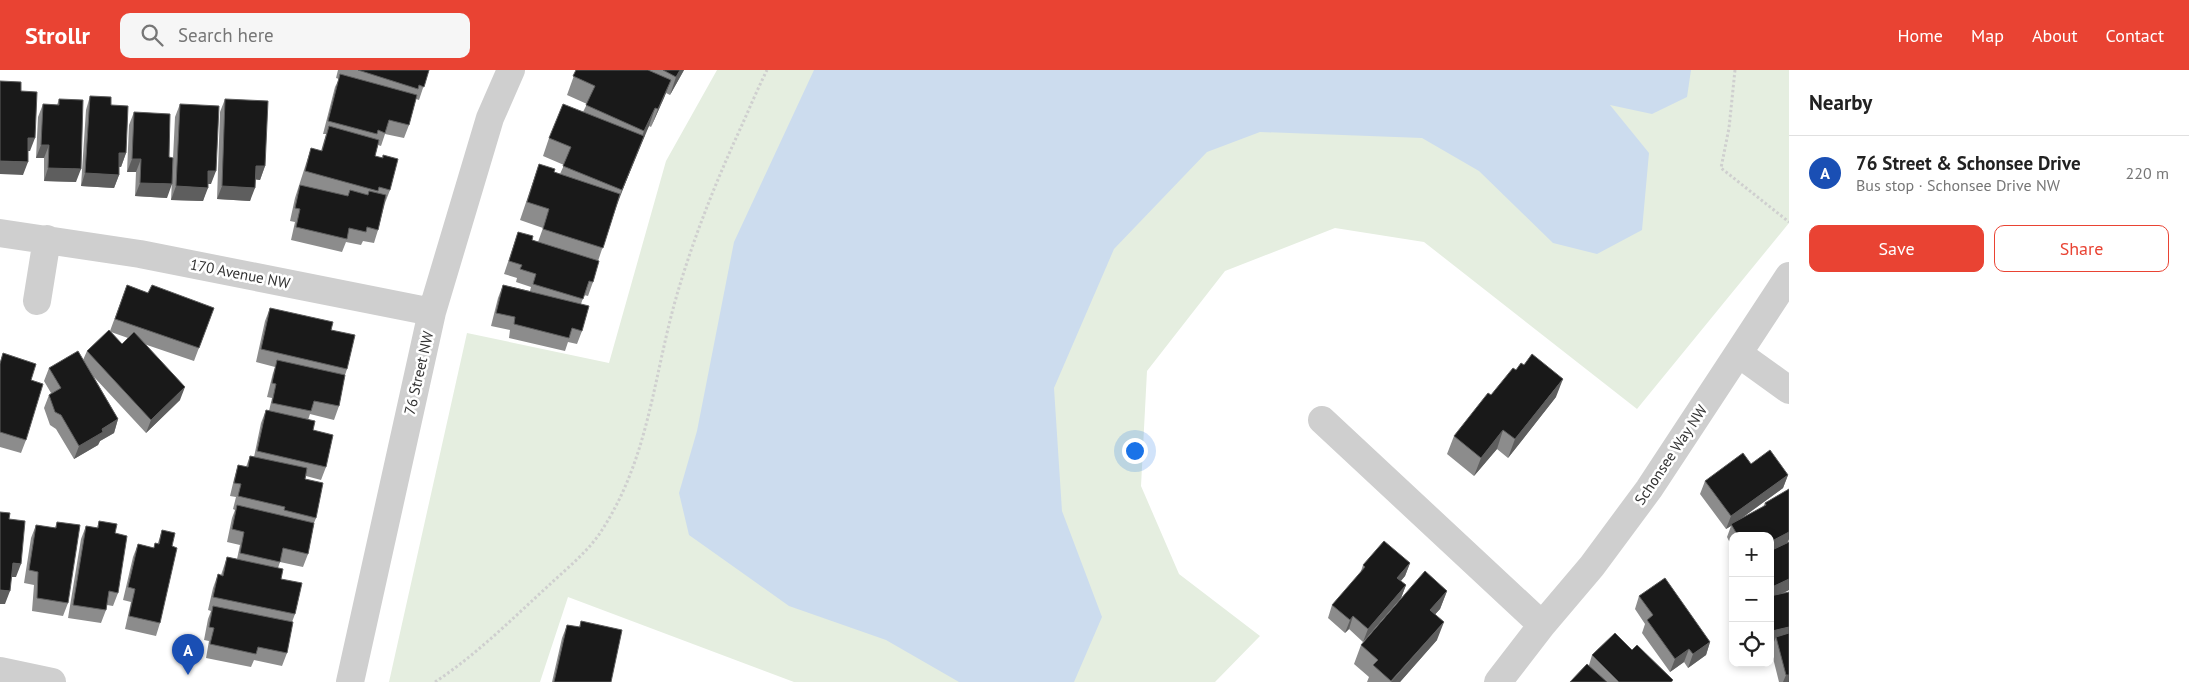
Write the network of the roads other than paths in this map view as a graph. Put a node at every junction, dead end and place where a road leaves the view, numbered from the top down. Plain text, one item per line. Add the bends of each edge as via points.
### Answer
1 (511, 70) edge
2 (0, 233) edge
3 (47, 239) junction
4 (1789, 276) edge
5 (37, 301) dead end
6 (432, 312) junction
7 (1739, 354) junction
8 (1789, 390) edge
9 (1322, 420) dead end
10 (1542, 625) junction
11 (0, 671) edge
12 (47, 681) edge
13 (350, 682) edge
14 (1498, 682) edge

1 - 6 street, 76 Street NW via 490,118
2 - 3 street, 170 Avenue NW
3 - 5 street
3 - 6 street, 170 Avenue NW via 140,254
4 - 7 street, Schonsee Way NW
6 - 13 street, 76 Street NW
7 - 8 street
7 - 10 street, Schonsee Way NW via 1643,496 1592,566
9 - 10 street
10 - 14 street, Schonsee Way NW
11 - 12 street

